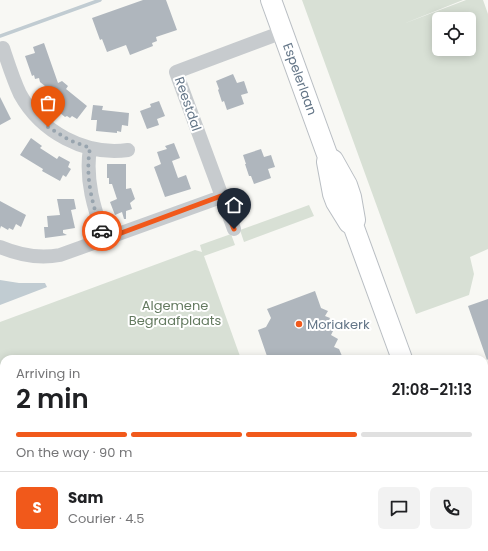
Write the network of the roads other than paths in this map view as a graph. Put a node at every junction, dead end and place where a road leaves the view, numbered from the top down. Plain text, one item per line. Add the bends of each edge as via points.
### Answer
1 (271, 0) edge
2 (283, 32) junction
3 (3, 48) dead end
4 (90, 148) junction
5 (128, 150) dead end
6 (221, 196) junction
7 (234, 229) dead end
8 (105, 239) junction
9 (0, 247) edge
10 (401, 355) edge

1 - 2 main road, Espelerlaan
2 - 6 street, Reestdal via 176,72
2 - 10 main road, Espelerlaan via 328,158 333,160 350,192 355,220 353,225
3 - 4 street via 16,85 32,112 58,134
4 - 5 street via 108,151
4 - 8 street via 90,191
6 - 7 street, Reestdal
6 - 8 street
8 - 9 street via 55,256 32,256

